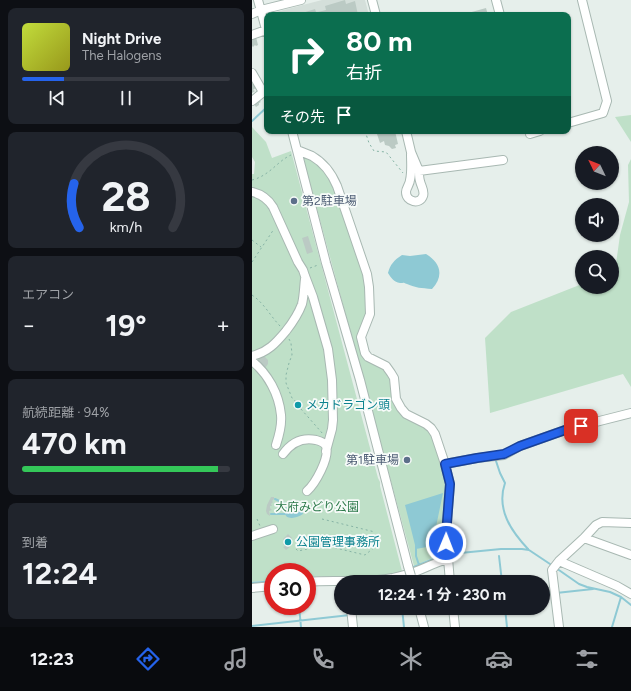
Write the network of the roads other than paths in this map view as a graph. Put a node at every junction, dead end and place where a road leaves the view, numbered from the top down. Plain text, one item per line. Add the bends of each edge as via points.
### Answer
1 (258, 0) edge
2 (301, 0) edge
3 (372, 0) edge
4 (496, 0) edge
5 (582, 0) edge
6 (261, 10) junction
7 (375, 12) edge
8 (499, 12) edge
9 (252, 14) edge
10 (264, 21) edge
11 (264, 33) edge
12 (252, 35) edge
13 (252, 73) edge
14 (264, 90) edge
15 (264, 92) edge
16 (252, 101) edge
17 (571, 122) edge
18 (293, 134) edge
19 (407, 134) edge
20 (297, 152) junction
21 (411, 152) junction
22 (504, 160) dead end
23 (419, 171) junction
24 (252, 192) edge
25 (304, 273) junction
26 (252, 356) edge
27 (252, 361) edge
28 (631, 413) edge
29 (276, 446) dead end
30 (326, 451) junction
31 (283, 454) dead end
32 (445, 464) junction
33 (307, 491) dead end
34 (631, 523) edge
35 (273, 529) dead end
36 (252, 536) edge
37 (584, 538) junction
38 (631, 555) edge
39 (447, 556) junction
40 (556, 565) junction
41 (403, 575) edge
42 (411, 575) edge
43 (449, 575) edge
44 (316, 581) edge
45 (334, 582) edge
46 (264, 587) edge
47 (252, 588) edge
48 (631, 594) edge
49 (352, 615) edge
50 (421, 615) edge
51 (454, 615) edge
52 (353, 627) edge
53 (424, 627) edge
54 (455, 627) edge
55 (559, 627) edge

1 - 6 street
2 - 6 street
3 - 7 street
4 - 8 street
5 - 17 street via 608,101 602,113
6 - 9 street
6 - 10 street
11 - 12 street
13 - 14 street
15 - 16 street
18 - 20 street
19 - 21 street
20 - 32 street via 311,156 321,163 332,176 340,193 367,274 370,314 361,337 365,353 368,358 386,366 391,373 394,378 396,400 406,414 431,428
20 - 42 street, bridge
21 - 23 street
21 - 23 street via 410,181 406,191 410,200 415,202 420,200 424,192
22 - 23 street
24 - 25 street via 270,201
25 - 26 street via 302,303 293,323 270,348
25 - 30 street via 328,349 332,380 332,429
27 - 29 street via 273,386 278,400 281,419
28 - 32 street via 568,429 504,454
30 - 31 street via 324,443 309,439 297,442
30 - 33 street via 316,481
32 - 39 street via 450,484
34 - 37 street via 602,522
35 - 36 street
37 - 38 street
37 - 40 street
39 - 41 street
39 - 43 street
40 - 48 street via 617,586
40 - 55 street via 555,594
44 - 45 street
46 - 47 street
49 - 52 street
50 - 53 street
51 - 54 street

